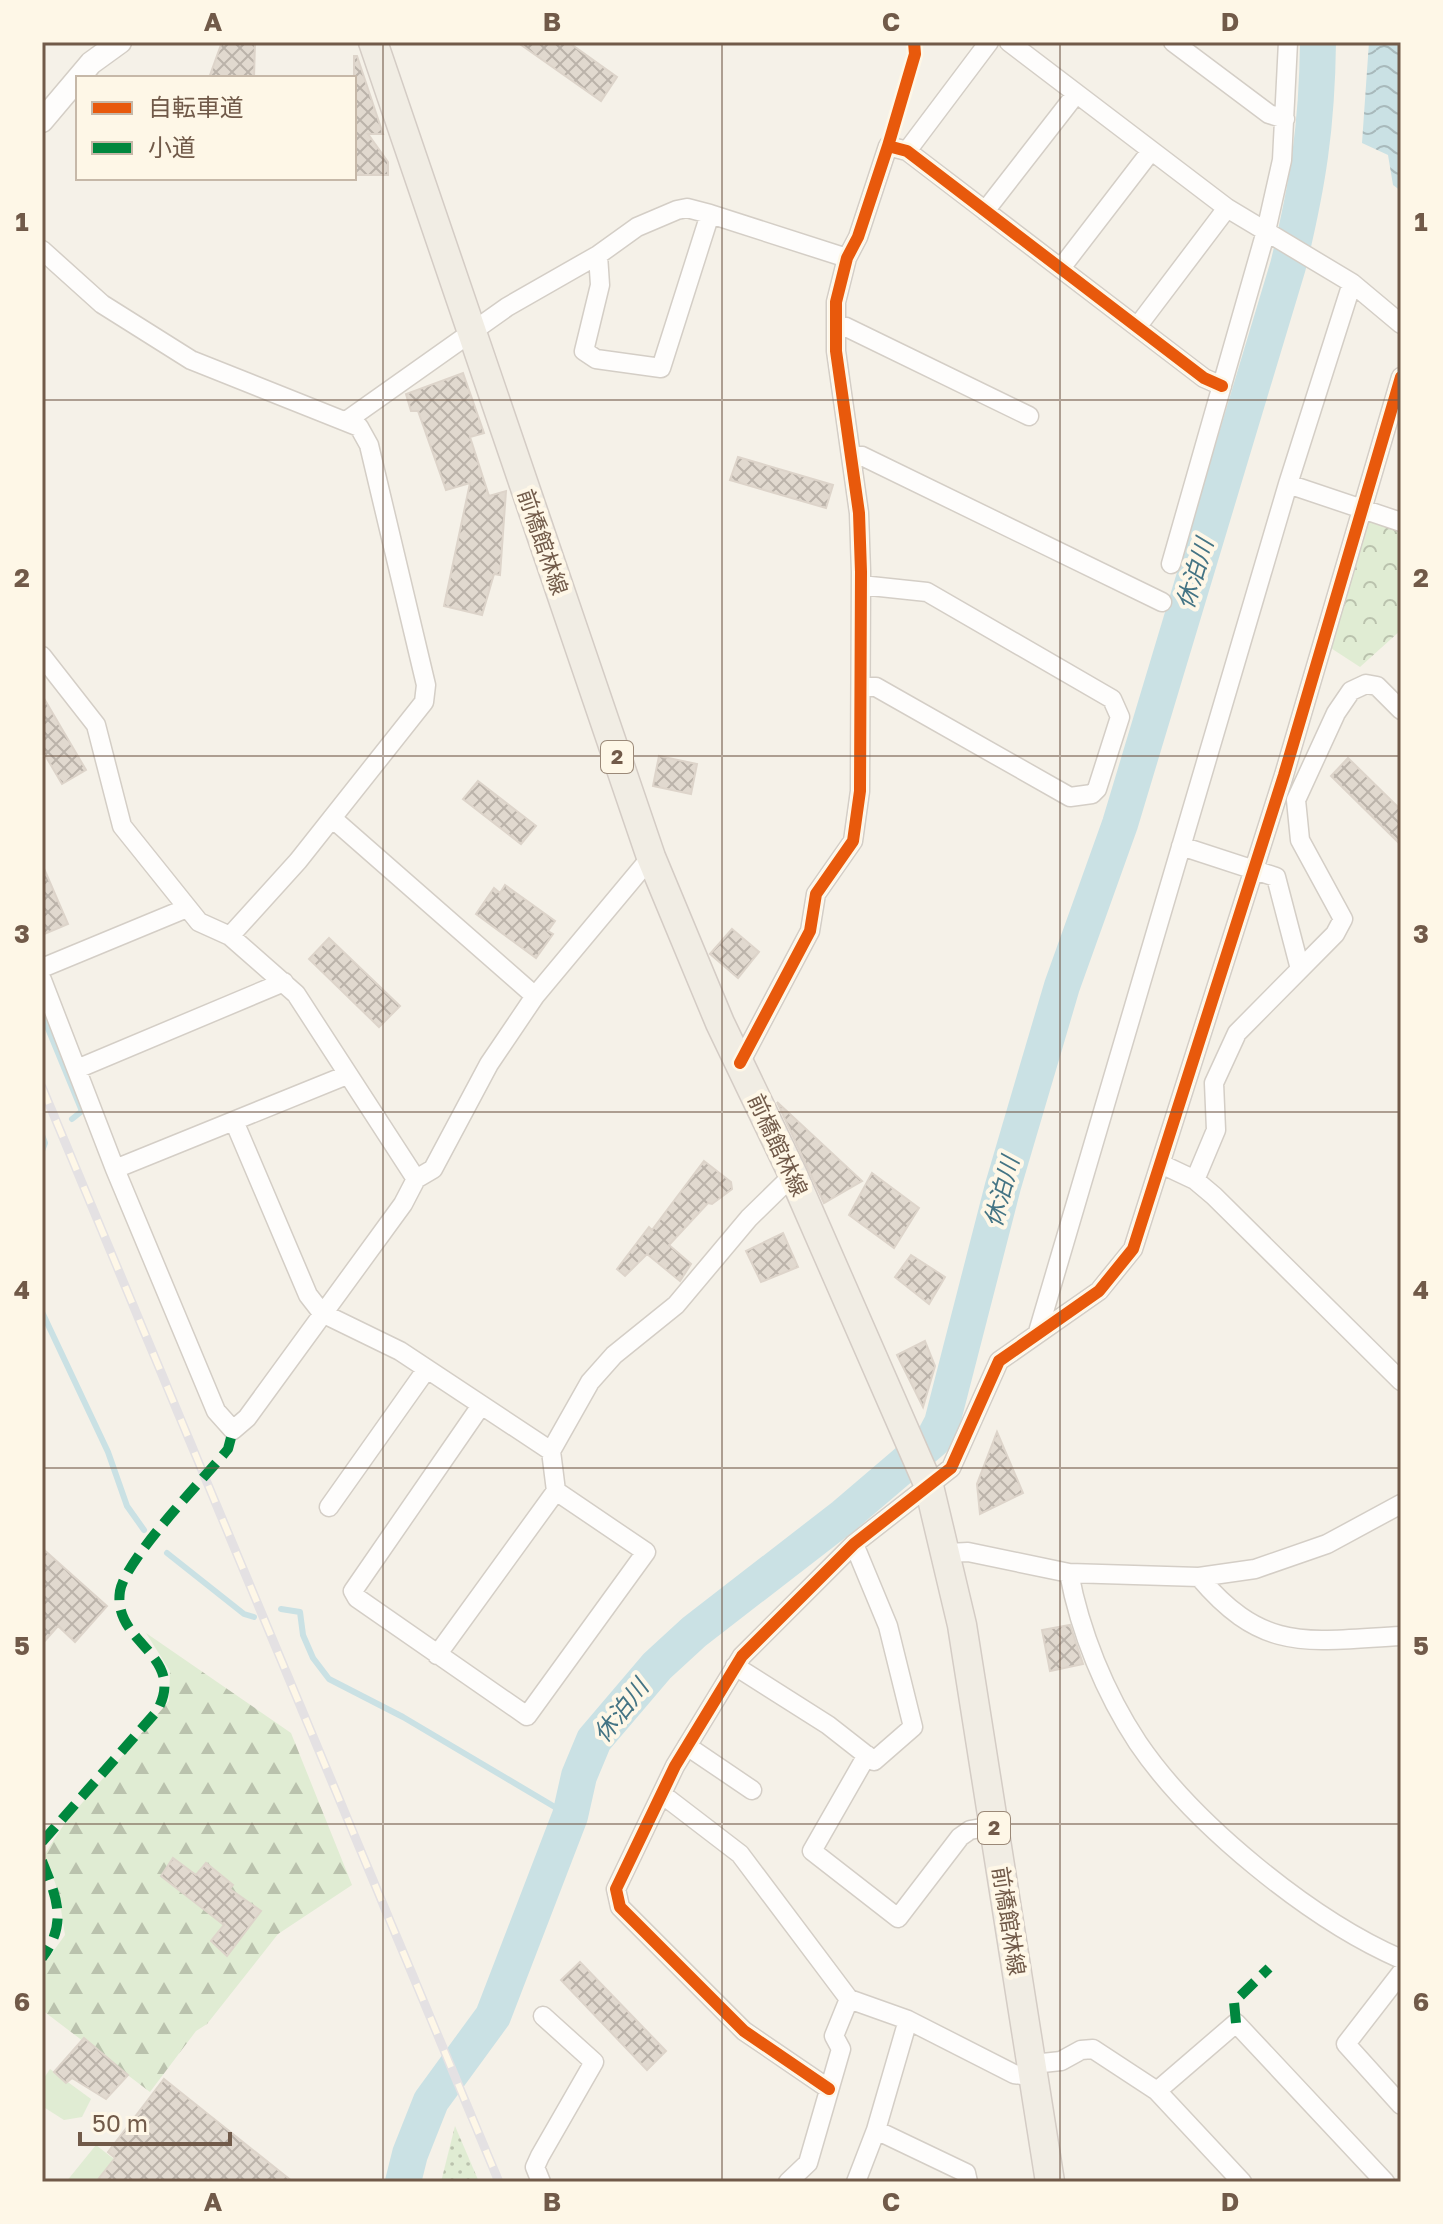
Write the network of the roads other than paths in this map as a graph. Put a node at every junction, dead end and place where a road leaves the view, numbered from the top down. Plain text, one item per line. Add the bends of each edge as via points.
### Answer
1 (120, 42) edge
2 (373, 42) edge
3 (989, 42) edge
4 (1009, 42) edge
5 (1173, 42) edge
6 (1288, 42) edge
7 (80, 76) edge
8 (76, 81) edge
9 (1076, 94) junction
10 (1285, 119) junction
11 (42, 121) edge
12 (907, 151) junction
13 (1151, 151) junction
14 (1227, 208) junction
15 (985, 211) junction
16 (710, 214) junction
17 (1273, 235) junction
18 (42, 250) edge
19 (598, 255) junction
20 (847, 258) junction
21 (1061, 268) junction
22 (1352, 283) junction
23 (1401, 324) edge
24 (836, 326) junction
25 (1137, 327) junction
26 (470, 334) junction
27 (1401, 377) edge
28 (1222, 386) junction
29 (1029, 416) dead end
30 (346, 421) junction
31 (851, 455) junction
32 (1288, 484) junction
33 (1361, 509) junction
34 (1401, 522) edge
35 (1171, 564) dead end
36 (861, 585) junction
37 (1162, 602) dead end
38 (42, 656) edge
39 (861, 687) junction
40 (1401, 710) edge
41 (332, 818) junction
42 (1181, 846) junction
43 (651, 857) junction
44 (1254, 868) junction
45 (187, 908) junction
46 (230, 936) junction
47 (42, 968) edge
48 (1300, 969) junction
49 (42, 980) edge
50 (284, 982) junction
51 (535, 996) junction
52 (740, 1063) junction
53 (77, 1069) junction
54 (347, 1075) junction
55 (234, 1121) junction
56 (1161, 1164) junction
57 (115, 1169) junction
58 (793, 1175) junction
59 (416, 1179) junction
60 (1195, 1180) junction
61 (322, 1313) junction
62 (1038, 1332) junction
63 (426, 1370) junction
64 (1401, 1381) edge
65 (480, 1407) junction
66 (551, 1451) junction
67 (927, 1482) junction
68 (556, 1491) junction
69 (1401, 1504) edge
70 (329, 1507) dead end
71 (854, 1544) junction
72 (948, 1553) junction
73 (1069, 1573) junction
74 (1199, 1577) junction
75 (1401, 1636) edge
76 (437, 1655) junction
77 (735, 1666) junction
78 (687, 1746) junction
79 (867, 1755) junction
80 (752, 1790) dead end
81 (663, 1795) junction
82 (993, 1826) junction
83 (1401, 1959) edge
84 (1401, 1973) edge
85 (849, 1999) junction
86 (543, 2016) dead end
87 (908, 2020) junction
88 (1034, 2070) junction
89 (829, 2089) junction
90 (1157, 2091) junction
91 (1401, 2105) edge
92 (876, 2130) junction
93 (541, 2182) edge
94 (788, 2182) edge
95 (856, 2182) edge
96 (968, 2182) edge
97 (1050, 2182) edge
98 (1242, 2182) edge
99 (1385, 2182) edge

1 - 7 street
2 - 26 main road, 前橋館林線 / 2
3 - 12 street
4 - 9 street
5 - 10 street via 1269,114
6 - 10 street
8 - 11 street
9 - 13 street
9 - 15 street
10 - 17 street
12 - 15 street
12 - 20 street via 888,146
13 - 14 street
13 - 21 street
14 - 17 street
14 - 25 street
15 - 21 street
16 - 19 street via 677,210 637,227
16 - 19 street via 661,368 596,359 584,351 600,285
16 - 20 street
17 - 22 street
17 - 28 street
18 - 30 street via 102,304 191,360
19 - 26 street
20 - 24 street
21 - 25 street
22 - 23 street
22 - 32 street
24 - 29 street
24 - 31 street
25 - 28 street
26 - 30 street
26 - 43 main road, 前橋館林線 / 2
27 - 33 street
28 - 35 street
30 - 41 street via 368,439 426,685 424,702
31 - 36 street
31 - 37 street
32 - 33 street
32 - 42 street
33 - 34 street
33 - 44 street
36 - 39 street
36 - 39 street via 890,585 940,598 1112,699 1120,717 1097,789 1070,797 876,687
38 - 45 street via 96,725 122,826
39 - 52 street via 860,791 853,841 816,894 810,931
40 - 48 street via 1377,686 1366,684 1351,691 1296,800 1300,840 1343,919
41 - 46 street
41 - 51 street
42 - 44 street
42 - 62 street
43 - 51 street
43 - 52 main road, 前橋館林線 / 2
44 - 48 street via 1276,877
44 - 56 street
45 - 46 street via 199,922
45 - 47 street
46 - 50 street
48 - 60 street via 1237,1033 1214,1083 1216,1130
49 - 53 street
50 - 53 street
50 - 54 street
51 - 59 street via 489,1064 433,1169
52 - 58 main road, 前橋館林線 / 2
53 - 57 street
54 - 55 street
54 - 59 street
55 - 57 street
55 - 61 street via 308,1295
56 - 60 street
56 - 62 street via 1133,1249 1099,1291
57 - 61 street via 227,1427 240,1427
58 - 66 street via 676,1305 614,1355 590,1382
58 - 67 main road, 前橋館林線 / 2
59 - 61 street
60 - 64 street
61 - 63 street via 400,1351
62 - 67 street via 999,1361 951,1468
63 - 65 street
63 - 70 street
65 - 66 street
65 - 76 street via 353,1591
66 - 68 street
67 - 71 street
67 - 72 main road, 前橋館林線 / 2
68 - 76 street
68 - 76 street via 646,1552 527,1716
69 - 74 street via 1327,1544 1255,1569
71 - 77 street
71 - 79 street via 888,1626 913,1727 874,1761
72 - 73 street via 968,1552
72 - 82 main road, 前橋館林線 / 2
73 - 74 street
73 - 83 street via 1105,1684 1166,1780 1275,1882
74 - 75 street via 1234,1614 1280,1639
77 - 78 street
77 - 79 street
78 - 80 street
78 - 81 street
79 - 82 street via 812,1851 898,1918 960,1837
81 - 85 street via 740,1854
81 - 89 street via 616,1889 620,1907 744,2031
82 - 88 main road, 前橋館林線 / 2
84 - 91 street via 1346,2044
85 - 87 street
85 - 89 street via 834,2036 841,2049
86 - 93 street via 594,2062 535,2167
87 - 88 street via 1014,2074
87 - 92 street
88 - 90 street via 1093,2049
88 - 97 main road, 前橋館林線 / 2
89 - 94 street via 808,2163
90 - 98 street
90 - 99 street via 1236,2023
92 - 95 street
92 - 96 street via 966,2173

